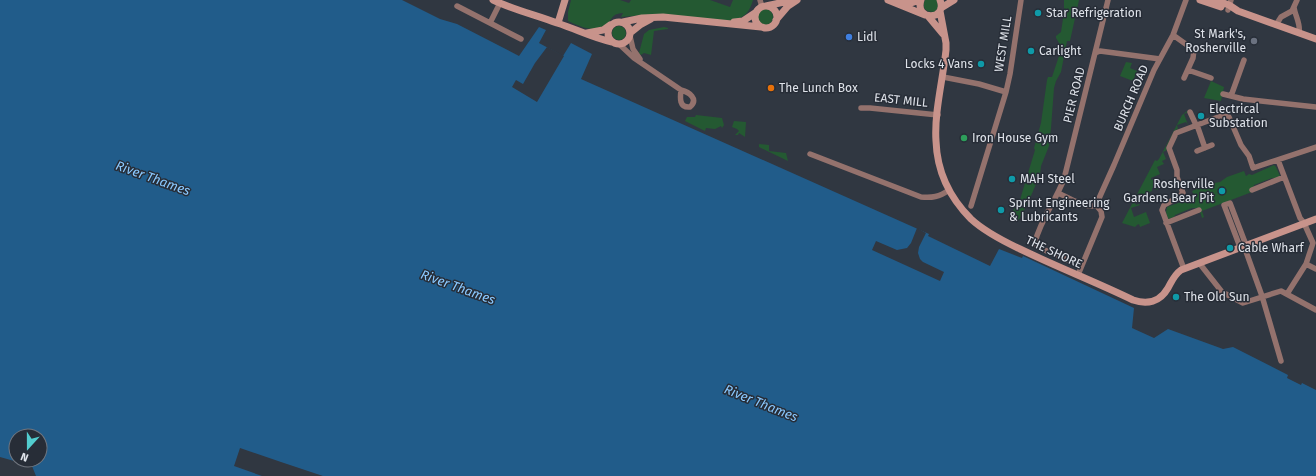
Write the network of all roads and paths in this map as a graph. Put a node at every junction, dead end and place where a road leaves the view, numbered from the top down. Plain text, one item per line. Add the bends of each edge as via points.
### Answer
1 (565, 0) edge
2 (796, 0) edge
3 (888, 0) edge
4 (920, 0) edge
5 (940, 0) edge
6 (954, 0) edge
7 (1021, 0) edge
8 (1108, 0) edge
9 (1186, 0) edge
10 (1200, 0) edge
11 (1215, 0) edge
12 (1297, 0) edge
13 (497, 2) edge
14 (896, 2) junction
15 (763, 4) edge
16 (1230, 5) edge
17 (457, 6) dead end
18 (1294, 7) junction
19 (940, 10) junction
20 (755, 13) junction
21 (927, 15) junction
22 (653, 18) junction
23 (776, 20) junction
24 (623, 22) junction
25 (722, 22) junction
26 (490, 23) junction
27 (558, 23) junction
28 (1276, 25) junction
29 (610, 26) junction
30 (761, 27) junction
31 (583, 33) junction
32 (1299, 33) junction
33 (630, 35) junction
34 (1173, 35) junction
35 (945, 38) junction
36 (521, 39) dead end
37 (1316, 39) edge
38 (616, 43) junction
39 (1095, 53) junction
40 (1160, 59) junction
41 (1244, 60) dead end
42 (642, 63) junction
43 (1188, 70) junction
44 (943, 77) junction
45 (1184, 78) dead end
46 (1211, 78) dead end
47 (681, 90) dead end
48 (1006, 92) junction
49 (1223, 94) dead end
50 (1231, 96) junction
51 (1316, 107) edge
52 (861, 108) dead end
53 (1190, 112) dead end
54 (938, 115) junction
55 (1196, 125) junction
56 (1212, 145) dead end
57 (1316, 147) edge
58 (1206, 148) junction
59 (1197, 151) dead end
60 (810, 154) dead end
61 (1278, 160) junction
62 (1284, 177) junction
63 (949, 190) junction
64 (1252, 190) dead end
65 (1058, 193) junction
66 (1096, 204) junction
67 (971, 206) dead end
68 (1199, 210) dead end
69 (1316, 218) edge
70 (1166, 223) junction
71 (1304, 223) junction
72 (1243, 246) junction
73 (1200, 264) junction
74 (1306, 264) junction
75 (1081, 266) junction
76 (1184, 269) junction
77 (1316, 269) edge
78 (1078, 275) junction
79 (1287, 294) junction
80 (1262, 296) junction
81 (1316, 310) edge
82 (1281, 361) dead end

1 - 27 street
2 - 15 street
2 - 23 street
3 - 14 street
4 - 14 street via 911,3
4 - 21 street via 920,8
5 - 19 street, THE SHORE
6 - 19 street
7 - 48 street, WEST MILL
8 - 39 street, PIER ROAD
9 - 34 street, BURCH ROAD
10 - 16 street
11 - 16 street
12 - 18 street
13 - 26 street
13 - 27 street
14 - 21 street
15 - 20 street
15 - 23 street via 775,11
16 - 28 street via 1238,11
17 - 26 street
18 - 28 street
18 - 32 street
19 - 21 street via 934,16
19 - 35 street, THE SHORE
20 - 25 street via 743,21
20 - 30 street via 755,20
21 - 35 street
22 - 24 street
22 - 25 street
22 - 33 street via 640,25
23 - 30 street via 770,27
24 - 29 street via 616,22
24 - 33 street via 629,27
25 - 30 street
26 - 36 street
27 - 31 street
28 - 32 street
29 - 31 street via 604,30
29 - 38 street via 608,36
31 - 38 street
32 - 37 street
33 - 38 street via 626,42
33 - 42 street via 633,49
34 - 40 street, BURCH ROAD
34 - 43 street via 1194,50
35 - 44 street, THE SHORE
38 - 42 street
39 - 40 street
39 - 65 street, PIER ROAD via 1064,179
40 - 66 street, BURCH ROAD
41 - 50 street
42 - 47 street
43 - 45 street
43 - 46 street
44 - 48 street, WEST MILL
44 - 54 street, THE SHORE
48 - 67 street, WEST MILL
49 - 50 street
50 - 51 street
52 - 54 street, EAST MILL
53 - 55 street
54 - 63 street, THE SHORE via 938,160
55 - 58 street
55 - 61 street via 1222,116 1230,118 1253,168
55 - 70 street via 1176,133 1168,147 1183,193 1162,206
56 - 58 street
57 - 61 street
58 - 59 street
60 - 63 street via 921,197 937,197
61 - 62 street
62 - 64 street
62 - 71 street
63 - 78 street, THE SHORE via 972,220 997,238
65 - 66 street via 1087,206
65 - 75 street, PIER ROAD via 1037,237 1037,246
66 - 75 street via 1102,217
68 - 70 street
69 - 71 street
70 - 76 street
71 - 72 street
71 - 74 street via 1313,243
72 - 72 street via 1230,203 1224,205
72 - 73 street
72 - 80 street
73 - 76 street
73 - 80 street via 1222,292 1243,302
74 - 77 street
74 - 79 street
75 - 78 street
76 - 78 street, THE SHORE via 1174,275 1165,293 1151,303 1139,302
79 - 80 street via 1282,291
79 - 81 street
80 - 82 street

